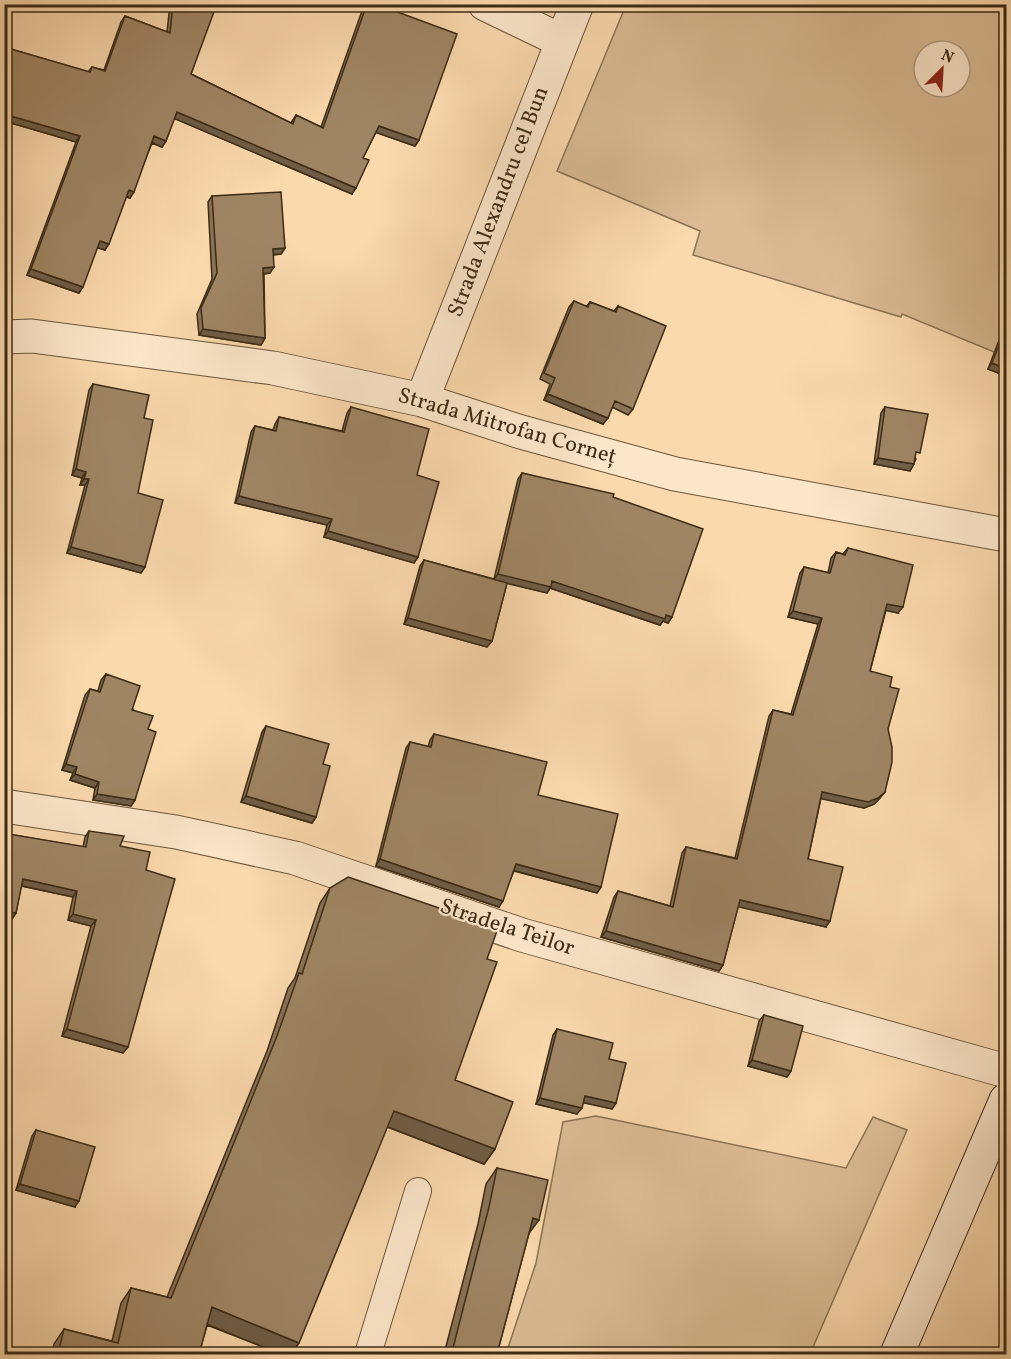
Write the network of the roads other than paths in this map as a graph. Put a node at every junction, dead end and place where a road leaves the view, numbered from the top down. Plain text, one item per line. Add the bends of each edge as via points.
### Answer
1 (485, 4) edge
2 (577, 4) edge
3 (562, 41) junction
4 (4, 337) edge
5 (422, 400) junction
6 (1006, 535) edge
7 (4, 806) edge
8 (1006, 1071) edge
9 (1006, 1100) edge
10 (418, 1191) dead end
11 (368, 1354) edge
12 (897, 1354) edge

1 - 3 street
2 - 3 street, Strada Alexandru cel Bun
3 - 5 street, Strada Alexandru cel Bun
4 - 5 street, Strada Mitrofan Corneț via 32,336 273,368
5 - 6 street, Strada Mitrofan Corneț via 675,474
7 - 8 street, Stradela Teilor via 176,832 295,858 522,935
9 - 12 street
10 - 11 lane

